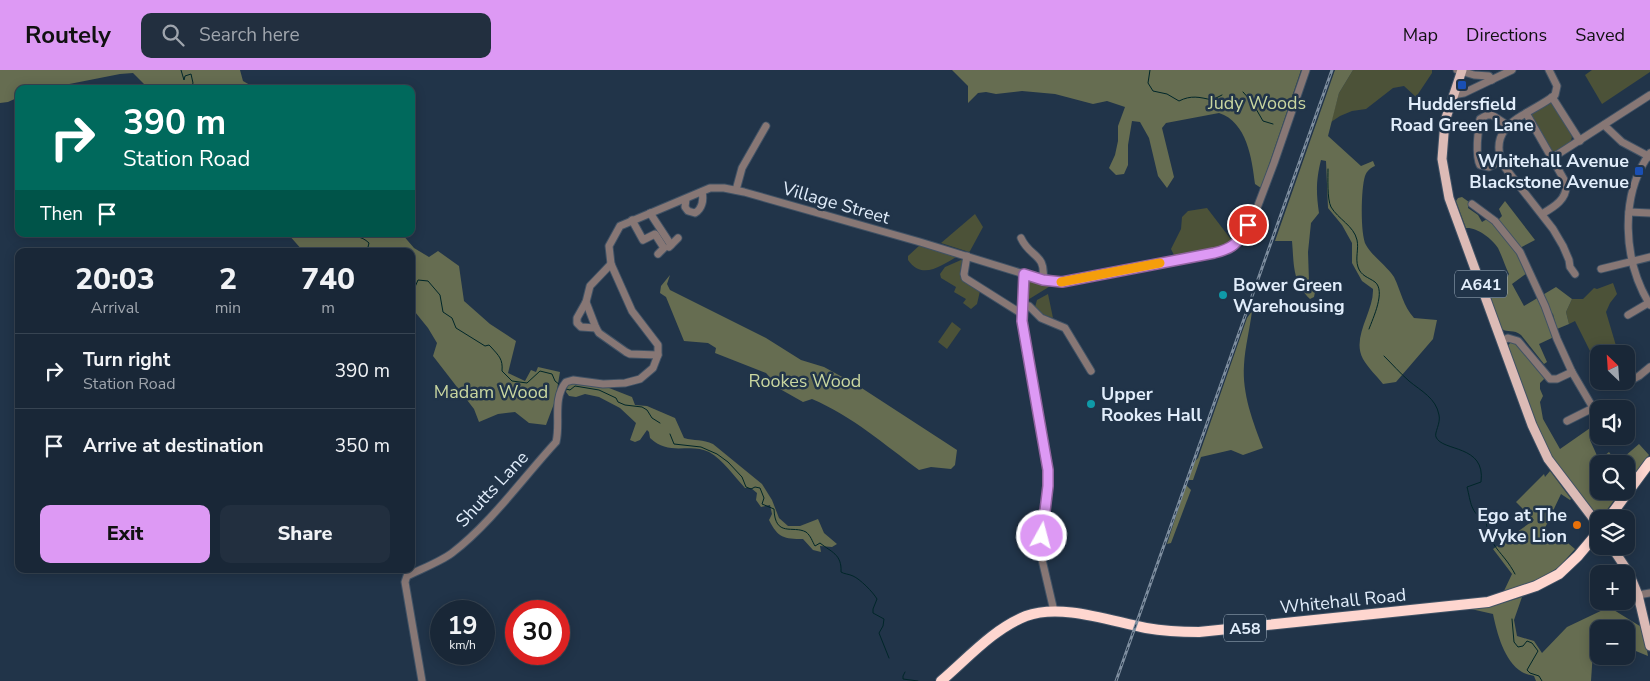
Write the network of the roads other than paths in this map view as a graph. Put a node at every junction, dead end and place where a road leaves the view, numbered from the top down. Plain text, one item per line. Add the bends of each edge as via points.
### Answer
1 (1306, 70) edge
2 (1512, 70) edge
3 (1549, 70) edge
4 (1460, 71) edge
5 (1491, 75) edge
6 (1453, 95) junction
7 (1650, 95) edge
8 (1552, 97) junction
9 (1526, 113) junction
10 (1507, 125) junction
11 (1604, 125) junction
12 (766, 126) dead end
13 (1580, 141) junction
14 (1649, 155) edge
15 (1552, 158) junction
16 (1501, 161) junction
17 (736, 190) junction
18 (702, 192) junction
19 (686, 199) junction
20 (1472, 204) dead end
21 (650, 212) junction
22 (1629, 212) junction
23 (1650, 213) edge
24 (1542, 214) junction
25 (632, 220) junction
26 (678, 238) dead end
27 (1021, 238) dead end
28 (658, 254) dead end
29 (967, 256) junction
30 (1650, 257) edge
31 (1632, 261) junction
32 (611, 264) junction
33 (1601, 269) dead end
34 (1024, 274) junction
35 (1575, 274) dead end
36 (1043, 280) junction
37 (586, 302) junction
38 (1650, 303) edge
39 (1024, 305) junction
40 (1022, 314) junction
41 (1628, 315) dead end
42 (596, 328) junction
43 (1501, 341) junction
44 (658, 355) junction
45 (1650, 367) edge
46 (1091, 371) dead end
47 (1572, 372) junction
48 (1635, 378) edge
49 (1590, 404) edge
50 (1590, 410) edge
51 (1567, 421) dead end
52 (1650, 462) edge
53 (1615, 510) edge
54 (1590, 514) edge
55 (1590, 542) edge
56 (1618, 555) edge
57 (415, 572) edge
58 (414, 573) edge
59 (1650, 594) edge
60 (1638, 595) junction
61 (1054, 611) junction
62 (1650, 646) edge
63 (422, 681) edge
64 (941, 681) edge

1 - 36 street, Village Street via 1257,208 1238,242 1229,250 1062,282
2 - 5 street
3 - 8 street via 1558,86
4 - 5 street
4 - 6 main road, A641
5 - 6 street via 1464,93
6 - 43 main road, A641 via 1445,121 1442,159 1449,198
7 - 11 street
8 - 9 street
8 - 13 street
9 - 10 street
9 - 15 street
10 - 16 street via 1499,141
10 - 16 street via 1492,115 1480,119 1480,164 1489,167
11 - 13 street
11 - 14 street via 1622,142
12 - 17 street via 742,168
13 - 15 street
14 - 22 street via 1637,177
15 - 24 street via 1567,190 1561,200
16 - 24 street
17 - 18 street, Village Street via 716,187
17 - 29 street, Village Street
18 - 19 street, Village Street
18 - 19 street via 704,197 695,213 685,207
19 - 21 street, Village Street
20 - 47 street via 1494,221 1520,252
21 - 25 street, Village Street
21 - 26 street via 670,246
22 - 23 street
22 - 31 street
24 - 35 street via 1556,233
25 - 28 street via 644,240 655,234 664,248
25 - 32 street, Village Street via 620,226 612,239
27 - 36 street via 1040,259
29 - 34 street, Village Street
29 - 40 street via 965,278
30 - 31 street
31 - 33 street
31 - 38 street
32 - 37 street via 590,286
32 - 44 street via 632,311 655,339
34 - 36 street, Village Street
34 - 39 street
37 - 42 street
37 - 42 street via 577,322 581,327
38 - 41 street
39 - 40 street
39 - 46 street via 1041,318 1065,328
40 - 61 street via 1048,470 1040,551
42 - 44 street via 630,354
43 - 47 street via 1508,338 1518,341 1550,379
43 - 54 main road, A641 via 1548,459
44 - 57 street, Shutts Lane via 647,374 626,384 573,380 564,385 558,402 556,442 492,516 451,553
45 - 48 street
47 - 49 street
50 - 51 street
52 - 53 highway
55 - 61 highway, Whitehall Road / A58 via 1559,574 1528,589 1488,602 1199,632 1162,631
56 - 60 main road
58 - 63 street, Shutts Lane via 405,582
59 - 60 street
60 - 62 main road
61 - 64 highway, Whitehall Road / A58 via 1035,613 1012,623

